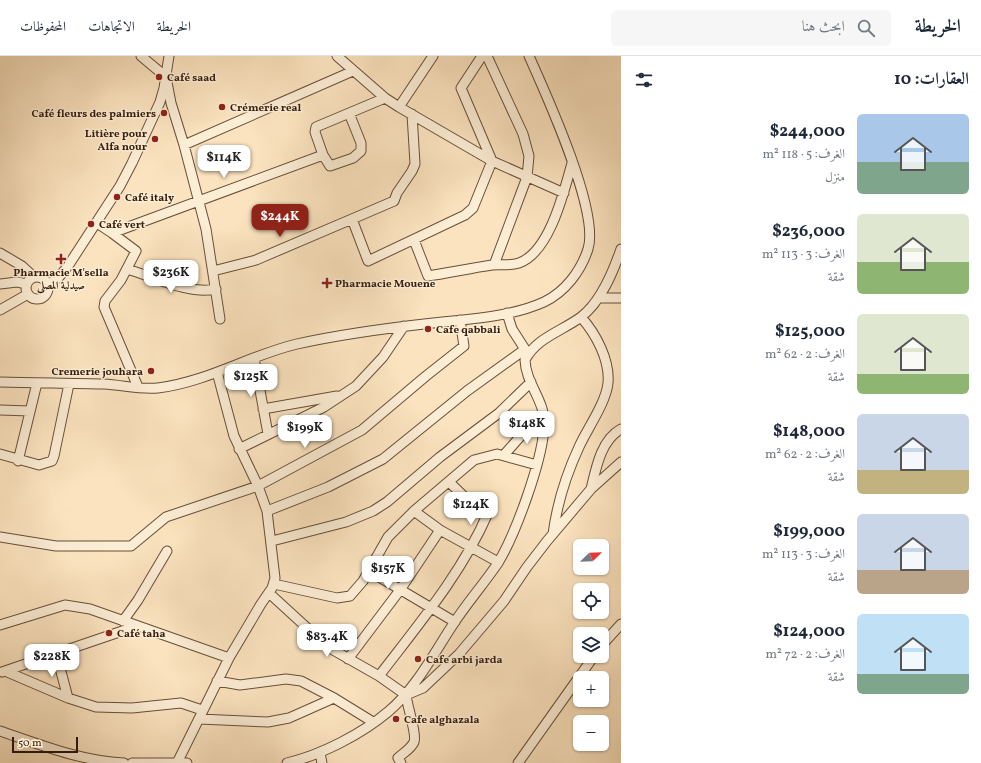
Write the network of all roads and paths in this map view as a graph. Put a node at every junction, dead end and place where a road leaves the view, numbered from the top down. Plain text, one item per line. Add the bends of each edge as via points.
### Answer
1 (142, 56) edge
2 (169, 56) edge
3 (338, 56) edge
4 (433, 56) edge
5 (482, 56) edge
6 (487, 56) edge
7 (529, 56) edge
8 (353, 71) junction
9 (166, 77) junction
10 (385, 98) junction
11 (399, 107) junction
12 (349, 112) junction
13 (412, 114) junction
14 (184, 145) junction
15 (323, 155) junction
16 (492, 161) junction
17 (572, 163) junction
18 (527, 177) junction
19 (564, 193) junction
20 (198, 199) junction
21 (352, 219) junction
22 (97, 223) junction
23 (112, 233) junction
24 (414, 240) junction
25 (621, 249) edge
26 (0, 253) edge
27 (494, 265) junction
28 (128, 269) junction
29 (213, 271) junction
30 (34, 277) junction
31 (0, 284) edge
32 (27, 284) junction
33 (48, 285) junction
34 (216, 289) junction
35 (28, 294) junction
36 (598, 298) junction
37 (621, 298) edge
38 (0, 310) edge
39 (507, 312) junction
40 (581, 317) junction
41 (220, 319) dead end
42 (460, 320) junction
43 (404, 326) junction
44 (526, 352) junction
45 (254, 358) junction
46 (217, 372) junction
47 (0, 382) edge
48 (531, 382) junction
49 (37, 383) junction
50 (69, 384) junction
51 (138, 387) junction
52 (344, 395) junction
53 (263, 409) junction
54 (0, 410) edge
55 (30, 411) junction
56 (545, 422) junction
57 (621, 430) edge
58 (268, 434) junction
59 (239, 449) junction
60 (0, 454) edge
61 (504, 455) junction
62 (18, 460) junction
63 (621, 462) edge
64 (537, 465) junction
65 (449, 482) junction
66 (258, 486) junction
67 (591, 489) junction
68 (267, 510) junction
69 (414, 511) junction
70 (440, 530) junction
71 (553, 534) junction
72 (0, 537) edge
73 (272, 541) junction
74 (472, 548) junction
75 (167, 551) dead end
76 (498, 562) junction
77 (369, 571) junction
78 (274, 584) junction
79 (400, 590) junction
80 (269, 593) junction
81 (430, 609) junction
82 (122, 621) junction
83 (454, 622) junction
84 (621, 624) edge
85 (0, 625) edge
86 (137, 626) junction
87 (609, 637) edge
88 (56, 653) junction
89 (229, 658) junction
90 (348, 659) junction
91 (589, 663) edge
92 (2, 672) edge
93 (379, 676) junction
94 (217, 681) junction
95 (406, 695) junction
96 (68, 698) junction
97 (334, 698) junction
98 (200, 714) junction
99 (373, 722) junction
100 (0, 731) edge
101 (320, 753) junction
102 (124, 763) edge
103 (132, 763) edge
104 (177, 763) edge
105 (187, 763) edge
106 (287, 763) edge
107 (322, 763) edge
108 (401, 763) edge
109 (518, 763) edge

1 - 9 street
2 - 9 street
3 - 8 street
4 - 11 street
5 - 16 street via 461,88
6 - 18 street via 526,143 529,161
7 - 17 street
8 - 10 street
8 - 14 street
9 - 14 street
9 - 22 street via 160,102 138,151
10 - 11 street
10 - 12 street
11 - 13 street
12 - 15 street via 316,127 315,132
12 - 15 street via 361,143 361,151 352,158 330,166
13 - 16 street
13 - 21 street via 415,158 412,171 394,201
14 - 20 street
15 - 20 street
16 - 18 street
16 - 24 street via 472,210
17 - 19 street
17 - 39 street via 590,228 590,241 584,259 570,280 554,296 531,307
18 - 19 street
18 - 27 street
19 - 27 street via 545,238 536,251 519,263
20 - 23 street
20 - 29 street
21 - 24 street via 368,261
21 - 29 street via 256,260
22 - 23 street
22 - 33 street via 64,271
23 - 28 street via 136,251
24 - 27 street via 428,276
25 - 36 street
26 - 30 street via 22,266
28 - 34 street via 201,291
28 - 51 street via 105,301 104,307
29 - 34 street
30 - 32 street
30 - 33 street via 41,277
31 - 32 street
32 - 35 street
33 - 35 street via 48,292 43,297 33,298
34 - 41 street
35 - 38 street
36 - 37 street
36 - 40 street
39 - 42 street
39 - 44 street via 512,329
40 - 44 street
40 - 71 street via 599,345 606,366 608,385 566,480 555,517
42 - 43 street
42 - 66 street via 464,346 371,424
43 - 45 street via 297,344
43 - 52 street via 383,357 362,381
44 - 48 street via 525,362
44 - 68 street via 467,391 383,459 328,487
45 - 46 street
45 - 53 street
46 - 51 street via 158,388
46 - 59 street via 228,418
47 - 49 street
48 - 56 street via 544,408
48 - 73 street via 499,413 373,511 346,522
49 - 50 street
49 - 55 street
50 - 51 street
50 - 62 street via 52,461 40,466
52 - 53 street
52 - 58 street
53 - 58 street
54 - 55 street
55 - 62 street
56 - 61 street via 531,424
56 - 64 street
57 - 67 street via 614,433 603,449
58 - 59 street
59 - 66 street
60 - 62 street
61 - 64 street
61 - 65 street via 490,455 474,460
63 - 67 street
64 - 76 street via 515,526
65 - 69 street
65 - 74 street via 474,506 488,513
66 - 68 street
66 - 72 street via 166,517 129,547 56,546
67 - 71 street
68 - 73 street
69 - 70 street
69 - 77 street via 388,537
70 - 74 street
70 - 79 street
71 - 95 street via 504,601 459,654 423,688
73 - 78 street
74 - 76 street
74 - 81 street
75 - 82 street via 138,600
76 - 83 street
77 - 78 street via 355,592 344,598 322,596
77 - 79 street
78 - 80 street
79 - 81 street
79 - 90 street
80 - 89 street
80 - 90 street via 328,647
81 - 83 street
81 - 93 street
82 - 85 street via 90,609 65,605
82 - 86 street
83 - 95 street
84 - 87 street
86 - 88 street
86 - 89 street
88 - 92 street
88 - 96 street
89 - 94 street
90 - 93 street
91 - 109 street
92 - 96 street
93 - 95 street
94 - 97 street via 252,685 292,679 307,683
94 - 98 street
95 - 99 street via 389,712
95 - 108 street via 415,736 410,748 398,758
96 - 98 street via 103,707 132,708 181,703
97 - 98 street via 289,718 268,722
97 - 99 street
98 - 104 street
99 - 101 street
100 - 102 street via 77,756
101 - 106 street
101 - 107 street
103 - 104 street
104 - 105 street

